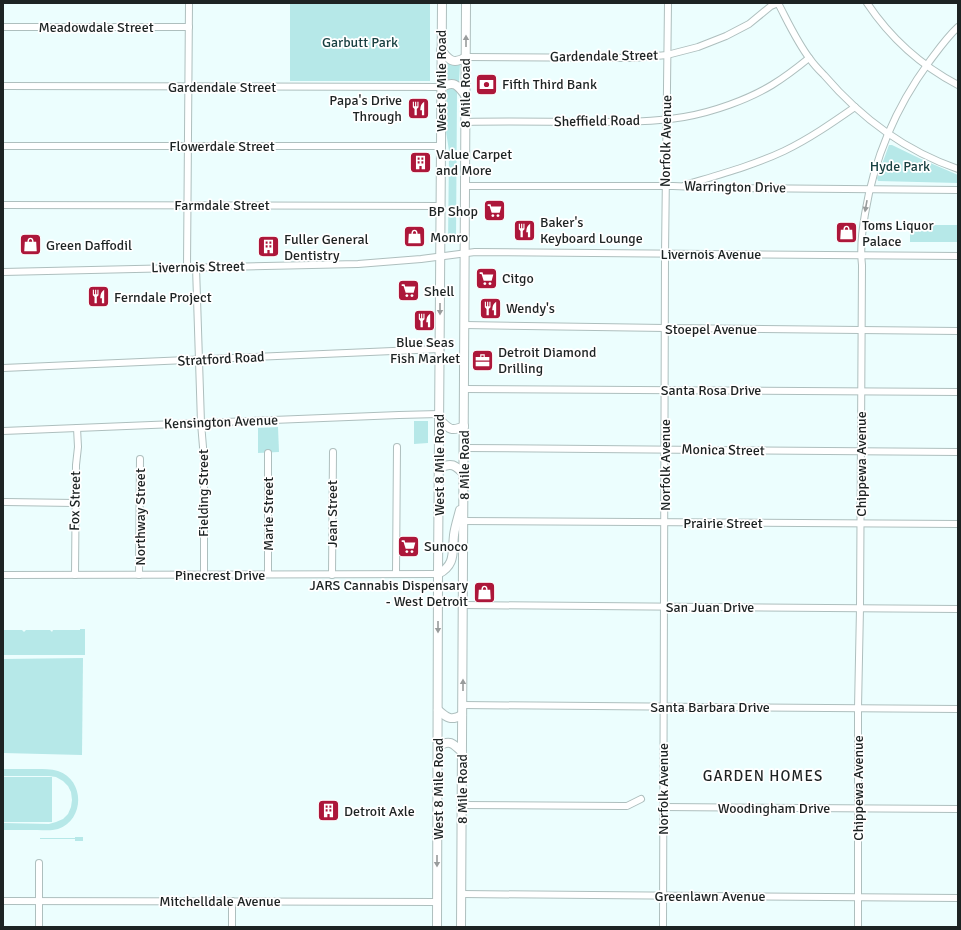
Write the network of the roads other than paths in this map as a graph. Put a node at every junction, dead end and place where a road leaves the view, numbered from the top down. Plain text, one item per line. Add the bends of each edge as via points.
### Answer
1 (189, 3) edge
2 (442, 3) edge
3 (466, 3) edge
4 (668, 3) edge
5 (778, 3) edge
6 (867, 3) edge
7 (3, 27) edge
8 (189, 27) junction
9 (958, 27) edge
10 (441, 50) junction
11 (667, 55) junction
12 (466, 57) junction
13 (810, 58) junction
14 (926, 66) junction
15 (958, 85) edge
16 (3, 86) edge
17 (188, 87) junction
18 (441, 87) junction
19 (465, 95) junction
20 (855, 107) junction
21 (667, 119) junction
22 (465, 122) junction
23 (888, 134) junction
24 (3, 146) edge
25 (188, 146) junction
26 (441, 146) junction
27 (958, 169) edge
28 (465, 186) junction
29 (666, 186) junction
30 (680, 186) junction
31 (869, 189) junction
32 (958, 190) edge
33 (3, 205) edge
34 (188, 205) junction
35 (440, 206) junction
36 (464, 253) junction
37 (665, 254) junction
38 (860, 255) junction
39 (958, 256) edge
40 (440, 257) junction
41 (196, 267) junction
42 (187, 268) junction
43 (3, 272) edge
44 (464, 325) junction
45 (665, 328) junction
46 (862, 330) junction
47 (958, 330) edge
48 (440, 349) junction
49 (200, 360) junction
50 (3, 368) edge
51 (464, 389) junction
52 (665, 390) junction
53 (861, 391) junction
54 (958, 392) edge
55 (439, 417) junction
56 (201, 423) junction
57 (464, 426) junction
58 (77, 428) junction
59 (3, 431) edge
60 (397, 447) dead end
61 (464, 448) junction
62 (665, 450) junction
63 (333, 452) dead end
64 (861, 452) junction
65 (958, 452) edge
66 (268, 453) dead end
67 (140, 459) dead end
68 (439, 468) junction
69 (464, 474) junction
70 (464, 496) junction
71 (5, 502) dead end
72 (75, 503) junction
73 (463, 521) junction
74 (664, 522) junction
75 (860, 524) junction
76 (958, 524) edge
77 (268, 574) junction
78 (396, 574) junction
79 (438, 574) junction
80 (3, 575) edge
81 (75, 575) junction
82 (139, 575) junction
83 (204, 575) junction
84 (332, 575) junction
85 (463, 605) junction
86 (664, 606) junction
87 (860, 608) junction
88 (958, 609) edge
89 (462, 705) junction
90 (663, 706) junction
91 (858, 708) junction
92 (958, 709) edge
93 (438, 710) junction
94 (462, 715) junction
95 (438, 747) junction
96 (462, 752) junction
97 (641, 799) dead end
98 (462, 805) junction
99 (663, 807) junction
100 (858, 808) junction
101 (958, 809) edge
102 (39, 863) dead end
103 (462, 894) junction
104 (663, 896) junction
105 (858, 897) junction
106 (958, 898) edge
107 (3, 901) edge
108 (39, 901) junction
109 (232, 901) junction
110 (437, 902) junction
111 (39, 927) edge
112 (232, 927) edge
113 (437, 927) edge
114 (461, 927) edge
115 (663, 927) edge
116 (858, 927) edge

1 - 8 street
2 - 10 highway, West 8 Mile Road
12 -> 3 highway, 8 Mile Road
4 - 11 street, Norfolk Avenue
5 - 11 street, Gardendale Street via 749,24 726,36
5 - 13 street
6 - 14 street via 892,36
7 - 8 street, Meadowdale Street
8 - 17 street
9 - 14 street, Chippewa Avenue
10 - 12 highway via 454,61
10 - 18 highway, West 8 Mile Road
11 - 12 street, Gardendale Street via 634,58
11 - 21 street, Norfolk Avenue
12 - 19 highway, 8 Mile Road
13 - 20 street via 832,85
13 - 21 street, Sheffield Road via 772,84 744,99 705,112
14 - 15 street
14 - 23 street, Chippewa Avenue via 895,117
16 - 17 street, Gardendale Street
17 - 18 street, Gardendale Street
17 - 25 street
18 - 19 highway via 453,83 460,87
18 - 26 highway, West 8 Mile Road
19 - 22 highway, 8 Mile Road
20 - 23 street
20 - 30 street via 823,129 783,151 742,168
21 - 22 street, Sheffield Road via 615,122
21 - 29 street, Norfolk Avenue
22 - 28 highway, 8 Mile Road
23 - 27 street via 925,155
23 - 31 street, Chippewa Avenue
24 - 25 street, Flowerdale Street
25 - 26 street, Flowerdale Street
25 - 34 street
26 - 35 highway, West 8 Mile Road
28 - 29 street, Warrington Drive
28 - 36 highway, 8 Mile Road
29 - 30 street, Warrington Drive
29 - 37 street, Norfolk Avenue
30 - 31 street, Warrington Drive
31 - 32 street, Warrington Drive
31 -> 38 street, Chippewa Avenue
33 - 34 street, Farmdale Street
34 - 35 street, Farmdale Street
34 - 42 street
35 - 40 highway, West 8 Mile Road
36 - 37 street, Livernois Avenue
36 - 40 street, Livernois Street
36 - 44 highway, 8 Mile Road
37 - 38 street, Livernois Avenue
37 - 45 street, Norfolk Avenue
38 - 39 street, Livernois Avenue
38 - 46 street, Chippewa Avenue
40 - 41 street, Livernois Street via 358,264
40 -> 48 highway, West 8 Mile Road
41 - 42 street, Livernois Street
41 - 49 street, Fielding Street
42 - 43 street, Livernois Street
44 - 45 street, Stoepel Avenue
44 - 51 highway, 8 Mile Road
45 - 46 street, Stoepel Avenue
45 - 52 street, Norfolk Avenue
46 - 47 street, Stoepel Avenue
46 - 53 street, Chippewa Avenue
48 - 49 street, Stratford Road
48 - 55 highway, West 8 Mile Road
49 - 50 street, Stratford Road
49 - 56 street, Fielding Street
51 - 52 street, Santa Rosa Drive
51 - 57 highway, 8 Mile Road
52 - 53 street, Santa Rosa Drive
52 - 62 street, Norfolk Avenue
53 - 54 street, Santa Rosa Drive
53 - 64 street, Chippewa Avenue
55 - 56 street, Kensington Avenue
55 - 57 highway via 452,430
55 - 68 highway, West 8 Mile Road
56 - 58 street, Kensington Avenue
56 - 83 street, Fielding Street via 204,459
57 - 61 highway, 8 Mile Road
58 - 59 street, Kensington Avenue
58 - 72 street, Fox Street
60 - 78 street
61 - 62 street, Monica Street
61 - 69 highway, 8 Mile Road
62 - 64 street, Monica Street
62 - 74 street, Norfolk Avenue
63 - 84 street, Jean Street
64 - 65 street, Monica Street
64 - 75 street, Chippewa Avenue
66 - 77 street, Marie Street
67 - 82 street, Northway Street
68 - 69 highway via 452,465
68 - 79 highway, West 8 Mile Road
69 - 70 highway, 8 Mile Road
70 - 73 highway, 8 Mile Road
70 - 79 highway via 454,535 452,558 447,568
71 - 72 street
72 - 81 street, Fox Street
73 - 74 street, Prairie Street
73 - 85 highway, 8 Mile Road
74 - 75 street, Prairie Street
74 - 86 street, Norfolk Avenue
75 - 76 street, Prairie Street
75 - 87 street, Chippewa Avenue
77 - 83 street, Pinecrest Drive
77 - 84 street, Pinecrest Drive
78 - 79 street, Pinecrest Drive
78 - 84 street, Pinecrest Drive
79 -> 93 highway, West 8 Mile Road
80 - 81 street, Pinecrest Drive
81 - 82 street, Pinecrest Drive
82 - 83 street, Pinecrest Drive
85 - 86 street, San Juan Drive
89 -> 85 highway, 8 Mile Road
86 - 87 street, San Juan Drive
86 - 90 street, Norfolk Avenue
87 - 88 street, San Juan Drive
87 - 91 street, Chippewa Avenue
89 - 90 street, Santa Barbara Drive
89 - 94 highway, 8 Mile Road
90 - 91 street, Santa Barbara Drive
90 - 99 street, Norfolk Avenue
91 - 92 street, Santa Barbara Drive
91 - 100 street, Chippewa Avenue
93 - 94 highway via 451,718
93 - 95 highway, West 8 Mile Road
94 - 96 highway, 8 Mile Road
95 - 96 highway via 449,743
95 -> 110 highway, West 8 Mile Road
96 - 98 highway, 8 Mile Road
97 - 98 street via 627,806
98 - 103 highway, 8 Mile Road
99 - 100 street, Woodingham Drive
99 - 104 street, Norfolk Avenue
100 - 101 street, Woodingham Drive
100 - 105 street, Chippewa Avenue
102 - 108 street
103 - 104 street, Greenlawn Avenue
103 - 114 highway, 8 Mile Road
104 - 105 street, Greenlawn Avenue
104 - 115 street, Norfolk Avenue
105 - 106 street, Greenlawn Avenue
105 - 116 street, Chippewa Avenue
107 - 108 street, Mitchelldale Avenue
108 - 109 street, Mitchelldale Avenue
108 - 111 street
109 - 110 street, Mitchelldale Avenue
109 - 112 street
110 - 113 highway, West 8 Mile Road

